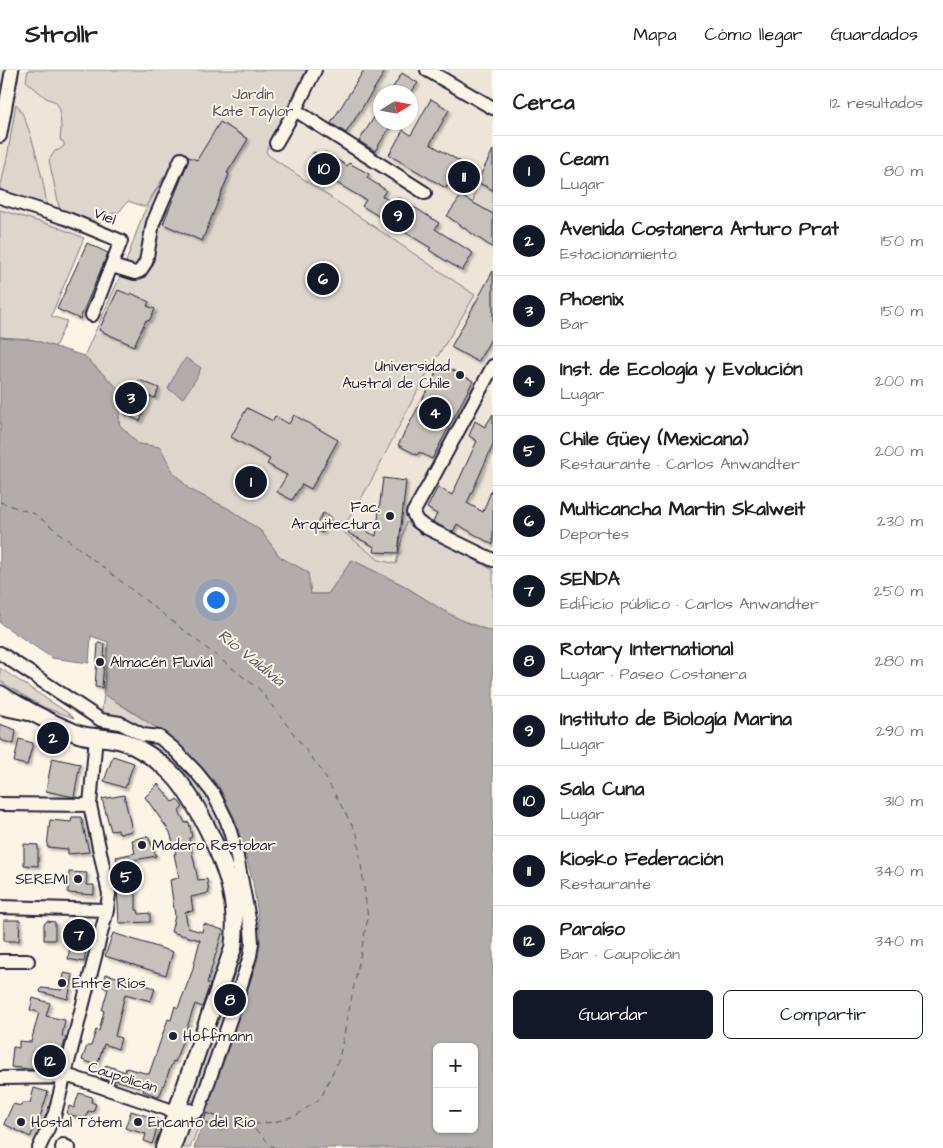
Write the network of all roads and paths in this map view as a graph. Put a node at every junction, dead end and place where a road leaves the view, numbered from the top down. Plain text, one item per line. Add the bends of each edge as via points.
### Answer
1 (12, 70) edge
2 (315, 70) edge
3 (427, 70) edge
4 (493, 108) edge
5 (295, 110) junction
6 (0, 136) edge
7 (276, 143) dead end
8 (181, 159) dead end
9 (425, 194) dead end
10 (0, 197) edge
11 (112, 266) junction
12 (92, 315) dead end
13 (493, 366) edge
14 (493, 560) edge
15 (0, 653) edge
16 (0, 694) edge
17 (0, 708) edge
18 (38, 717) junction
19 (96, 736) junction
20 (0, 804) edge
21 (90, 805) junction
22 (0, 907) edge
23 (107, 910) junction
24 (0, 961) edge
25 (28, 961) dead end
26 (0, 1078) edge
27 (64, 1078) junction
28 (176, 1112) junction
29 (39, 1148) edge
30 (62, 1148) edge
31 (70, 1148) edge
32 (164, 1148) edge
33 (174, 1148) edge

1 - 6 street
2 - 5 street
3 - 4 street
5 - 7 street
5 - 9 street
8 - 11 street via 153,224 146,262 135,273
10 - 11 street, Viel via 68,219 121,241
11 - 12 street, Viel
13 - 14 street via 412,513 425,527
15 - 33 street via 101,720 166,742 213,793 227,821 249,915 250,956 199,1109 186,1113
16 - 18 main road
17 - 18 street
18 - 19 main road via 82,735
19 - 21 street
19 - 28 main road via 125,742 169,770 187,792 208,829 231,890 236,932 233,948
20 - 21 street
21 - 23 street via 109,894
22 - 23 street
23 - 27 street
24 - 25 street
26 - 27 street, Caupolicán
27 - 28 street, Caupolicán
27 - 29 street via 55,1112
28 - 32 main road
30 - 31 street via 63,1145

